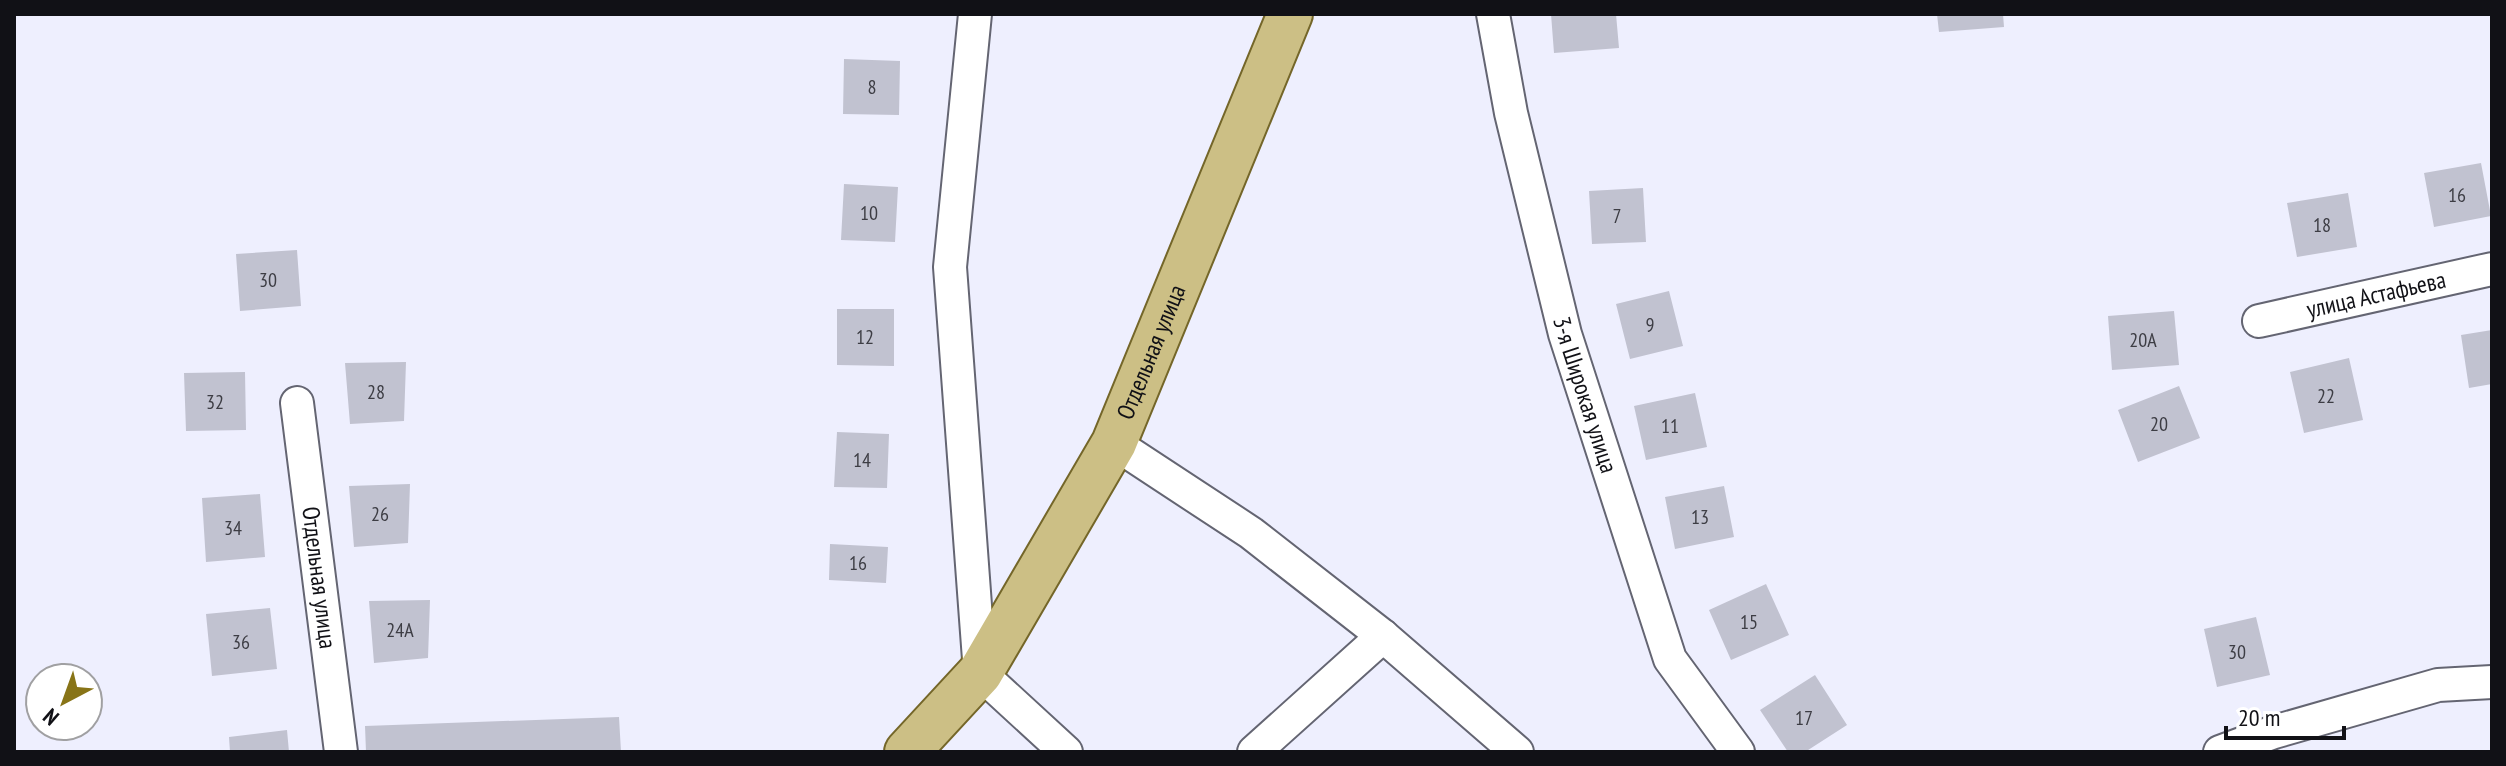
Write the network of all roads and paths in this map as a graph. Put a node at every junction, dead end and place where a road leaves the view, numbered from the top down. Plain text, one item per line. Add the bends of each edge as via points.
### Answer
1 (975, 14) edge
2 (1290, 14) edge
3 (1493, 14) edge
4 (2492, 269) edge
5 (2259, 321) dead end
6 (297, 403) dead end
7 (1114, 443) junction
8 (1383, 636) junction
9 (980, 673) junction
10 (2492, 682) edge
11 (2277, 742) edge
12 (341, 752) edge
13 (908, 752) edge
14 (1066, 752) edge
15 (1254, 752) edge
16 (1517, 752) edge
17 (1738, 752) edge
18 (2220, 752) edge

1 - 9 street via 950,267
2 - 7 main road, Отдельная улица
3 - 17 street, 3-я Широкая улица via 1511,113 1565,334 1670,659
4 - 5 street, улица Астафьева
6 - 12 street, Отдельная улица
7 - 8 street via 1251,533
7 - 9 main road, Отдельная улица
8 - 15 street
8 - 16 street
9 - 13 main road, Отдельная улица
9 - 14 street
10 - 11 street via 2438,685
11 - 18 street

